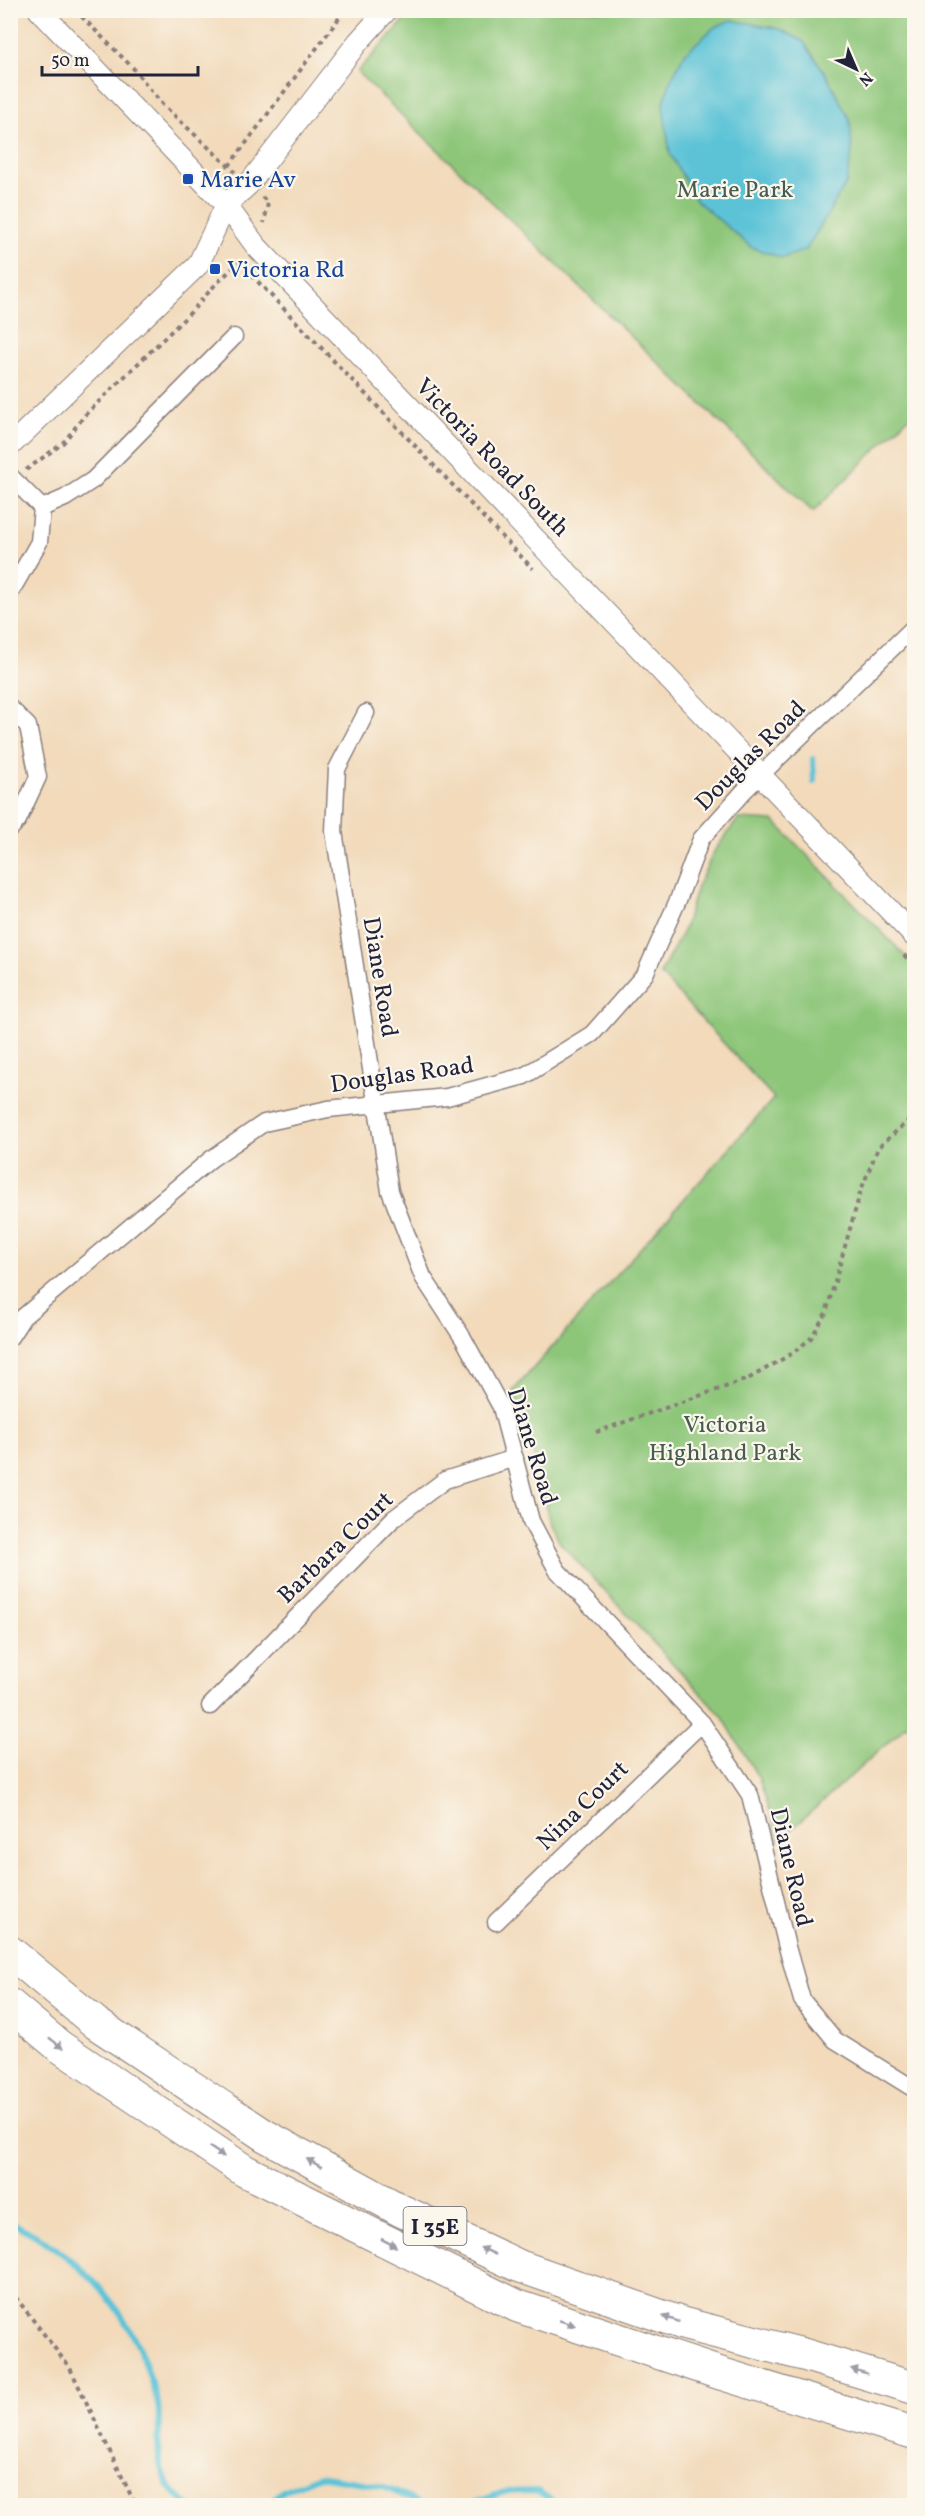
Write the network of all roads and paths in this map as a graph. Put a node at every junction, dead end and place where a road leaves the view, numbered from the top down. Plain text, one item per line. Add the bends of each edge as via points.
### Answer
1 (39, 10) edge
2 (75, 10) edge
3 (345, 10) edge
4 (387, 10) edge
5 (226, 205) junction
6 (239, 262) dead end
7 (234, 337) dead end
8 (10, 446) edge
9 (13, 478) edge
10 (42, 508) junction
11 (10, 593) edge
12 (915, 627) edge
13 (10, 708) edge
14 (366, 713) dead end
15 (761, 775) junction
16 (10, 829) edge
17 (915, 936) edge
18 (376, 1104) junction
19 (915, 1115) edge
20 (10, 1337) edge
21 (596, 1432) dead end
22 (515, 1458) junction
23 (210, 1706) dead end
24 (702, 1724) junction
25 (496, 1922) dead end
26 (10, 1952) edge
27 (10, 2006) edge
28 (915, 2089) edge
29 (10, 2290) edge
30 (915, 2388) edge
31 (915, 2433) edge
32 (136, 2505) edge

1 - 5 street, Victoria Road South
2 - 3 path via 134,69 162,104 229,166
4 - 5 street via 248,185
5 - 8 street via 198,265
5 - 15 street, Victoria Road South via 255,246
6 - 9 path via 85,415 63,443
7 - 10 street via 93,480
9 - 10 street
10 - 11 street via 39,542
12 - 15 street, Douglas Road
13 - 16 street via 28,726 38,777
14 - 18 street, Diane Road via 337,769 334,831
15 - 17 street, Victoria Road South
15 - 18 street, Douglas Road via 701,839 645,974 592,1034 524,1076 447,1097
18 - 20 street, Douglas Road via 328,1109 264,1123 211,1160 23,1317
18 - 22 street, Diane Road via 390,1191 423,1277 501,1407
19 - 21 path via 878,1148 861,1190 826,1313 811,1338 748,1379
22 - 23 street, Barbara Court via 445,1480 393,1519
22 - 24 street, Diane Road via 531,1521 557,1570
24 - 25 street, Nina Court
24 - 28 street, Diane Road via 750,1795 802,2000 835,2040
30 -> 26 highway, I 35E via 662,2316 519,2266 400,2210 264,2135 97,2024
27 -> 31 highway, I 35E via 59,2046 245,2171 517,2306
29 - 32 path via 70,2368

